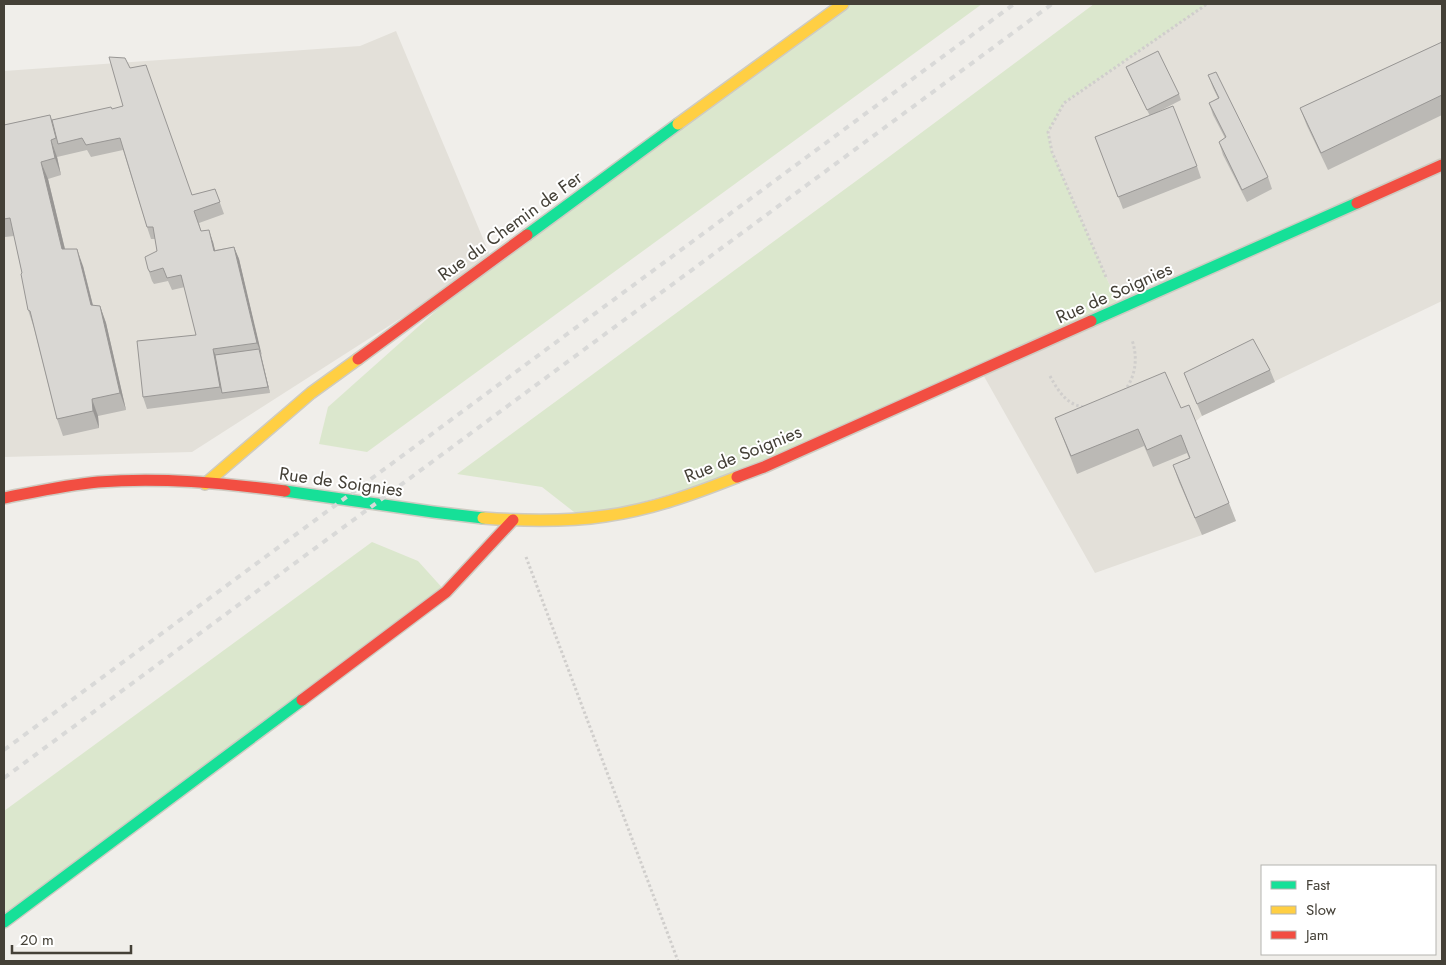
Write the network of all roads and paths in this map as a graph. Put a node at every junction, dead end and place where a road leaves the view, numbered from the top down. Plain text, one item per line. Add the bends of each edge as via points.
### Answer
1 (843, 4) edge
2 (1207, 4) edge
3 (1442, 165) edge
4 (1120, 309) junction
5 (1034, 348) junction
6 (1120, 396) edge
7 (1090, 408) edge
8 (205, 484) junction
9 (4, 498) edge
10 (513, 520) junction
11 (4, 922) edge
12 (678, 961) edge

1 - 8 street, Rue du Chemin de Fer via 311,393
2 - 4 path via 1064,103 1048,132 1052,152
3 - 4 street, Rue de Soignies
4 - 5 street, Rue de Soignies
4 - 6 path via 1134,344 1136,364 1130,384
5 - 7 path via 1061,395 1077,406
5 - 10 street, Rue de Soignies via 764,467 666,502 583,519
8 - 9 street, Rue de Soignies via 140,481 73,485
8 - 10 street, Rue de Soignies via 285,491 453,516
10 - 11 street via 446,592
10 - 12 path

